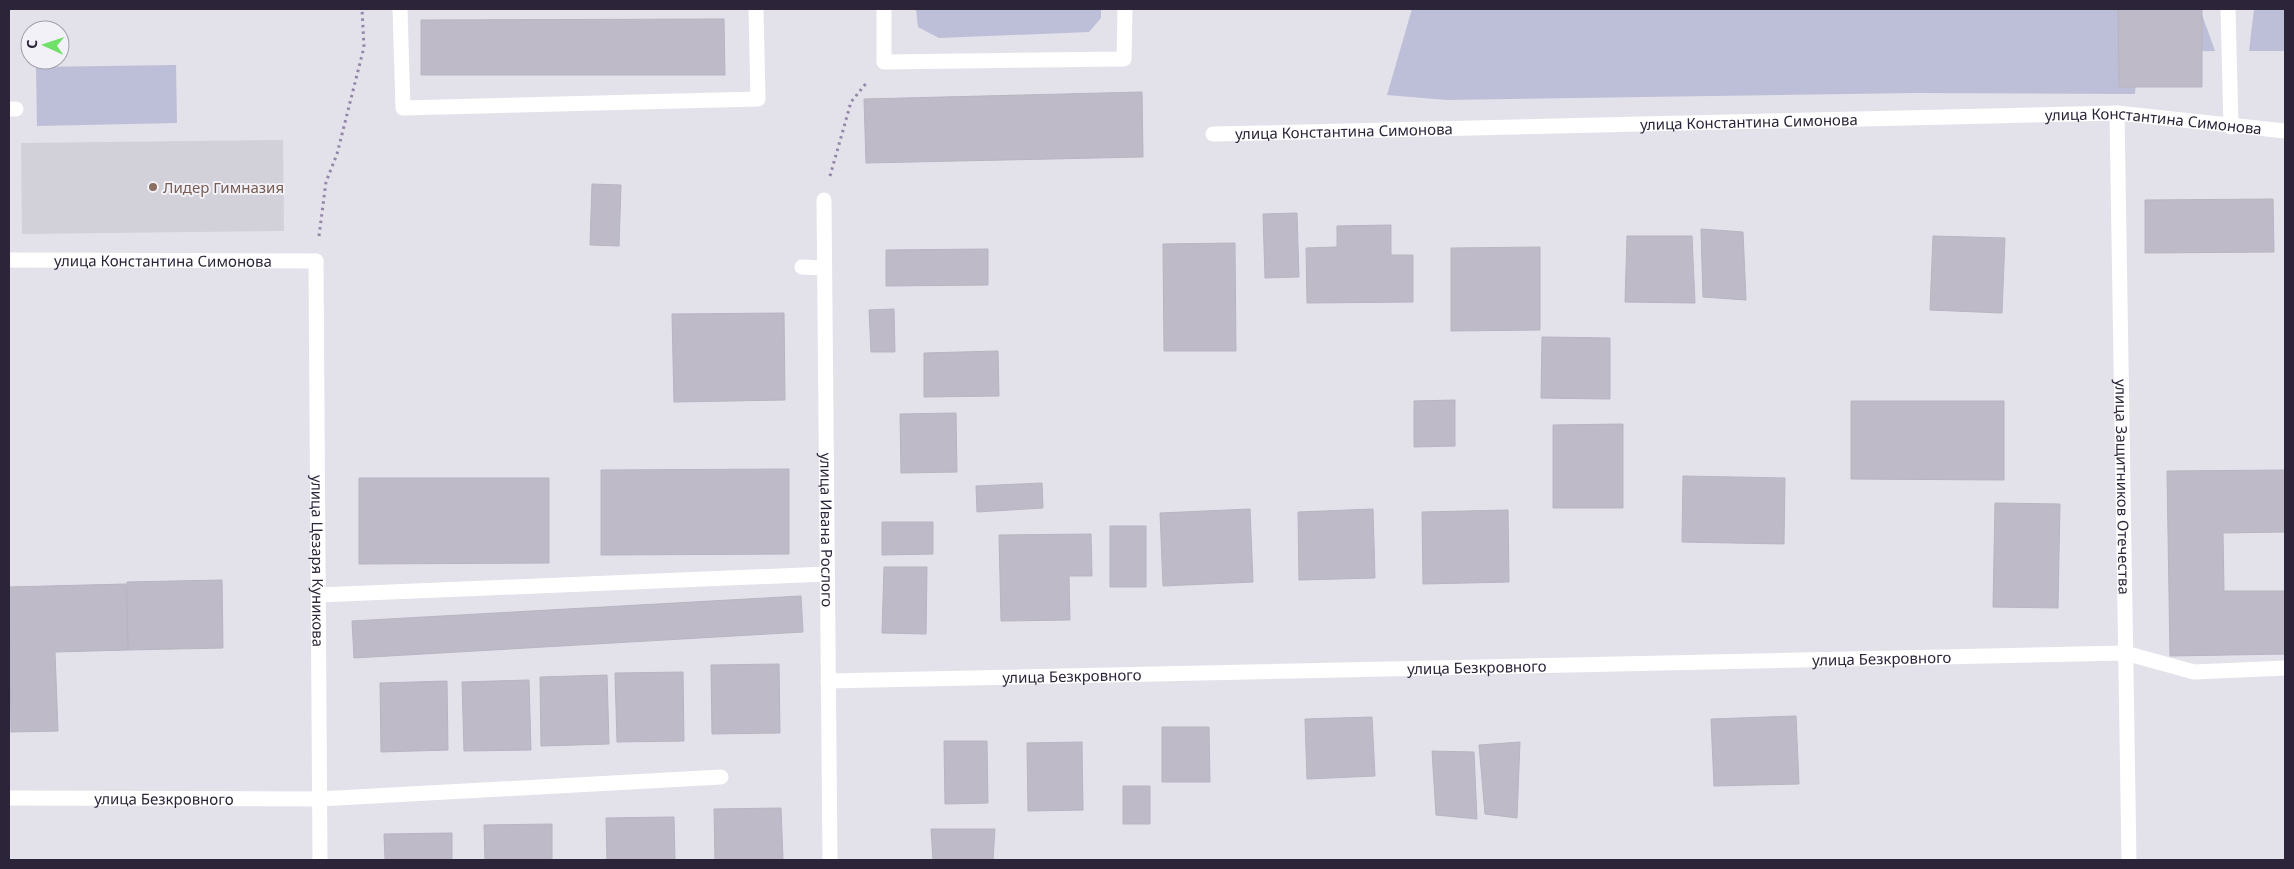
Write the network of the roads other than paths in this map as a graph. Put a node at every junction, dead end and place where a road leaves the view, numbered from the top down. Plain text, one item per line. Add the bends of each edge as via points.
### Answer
1 (400, 9) edge
2 (756, 9) edge
3 (884, 9) edge
4 (1125, 9) edge
5 (2228, 9) edge
6 (2117, 113) junction
7 (2231, 127) junction
8 (2285, 132) edge
9 (1213, 134) dead end
10 (824, 200) road end
11 (9, 260) edge
12 (316, 261) joint
13 (802, 267) dead end
14 (824, 268) junction
15 (827, 574) junction
16 (318, 595) junction
17 (2125, 653) junction
18 (2285, 668) edge
19 (828, 681) junction
20 (721, 777) dead end
21 (9, 798) edge
22 (319, 799) junction
23 (320, 860) edge
24 (830, 860) edge
25 (2129, 860) edge

1 - 2 street via 403,108 758,99
3 - 4 street via 884,62 1124,59
5 - 7 street
6 - 7 street, улица Константина Симонова
6 - 9 street, улица Константина Симонова
6 - 17 street, улица Защитников Отечества
7 - 8 street, улица Константина Симонова
10 - 14 street, улица Ивана Рослого
11 - 12 street, улица Константина Симонова
12 - 16 street, улица Цезаря Куникова
13 - 14 street
14 - 15 street, улица Ивана Рослого
15 - 16 street
15 - 19 street, улица Ивана Рослого
16 - 22 street, улица Цезаря Куникова
17 - 18 street, улица Безкровного via 2194,672
17 - 19 street, улица Безкровного
17 - 25 street, улица Защитников Отечества
19 - 24 street, улица Ивана Рослого
20 - 22 street, улица Безкровного
21 - 22 street, улица Безкровного
22 - 23 street, улица Цезаря Куникова

